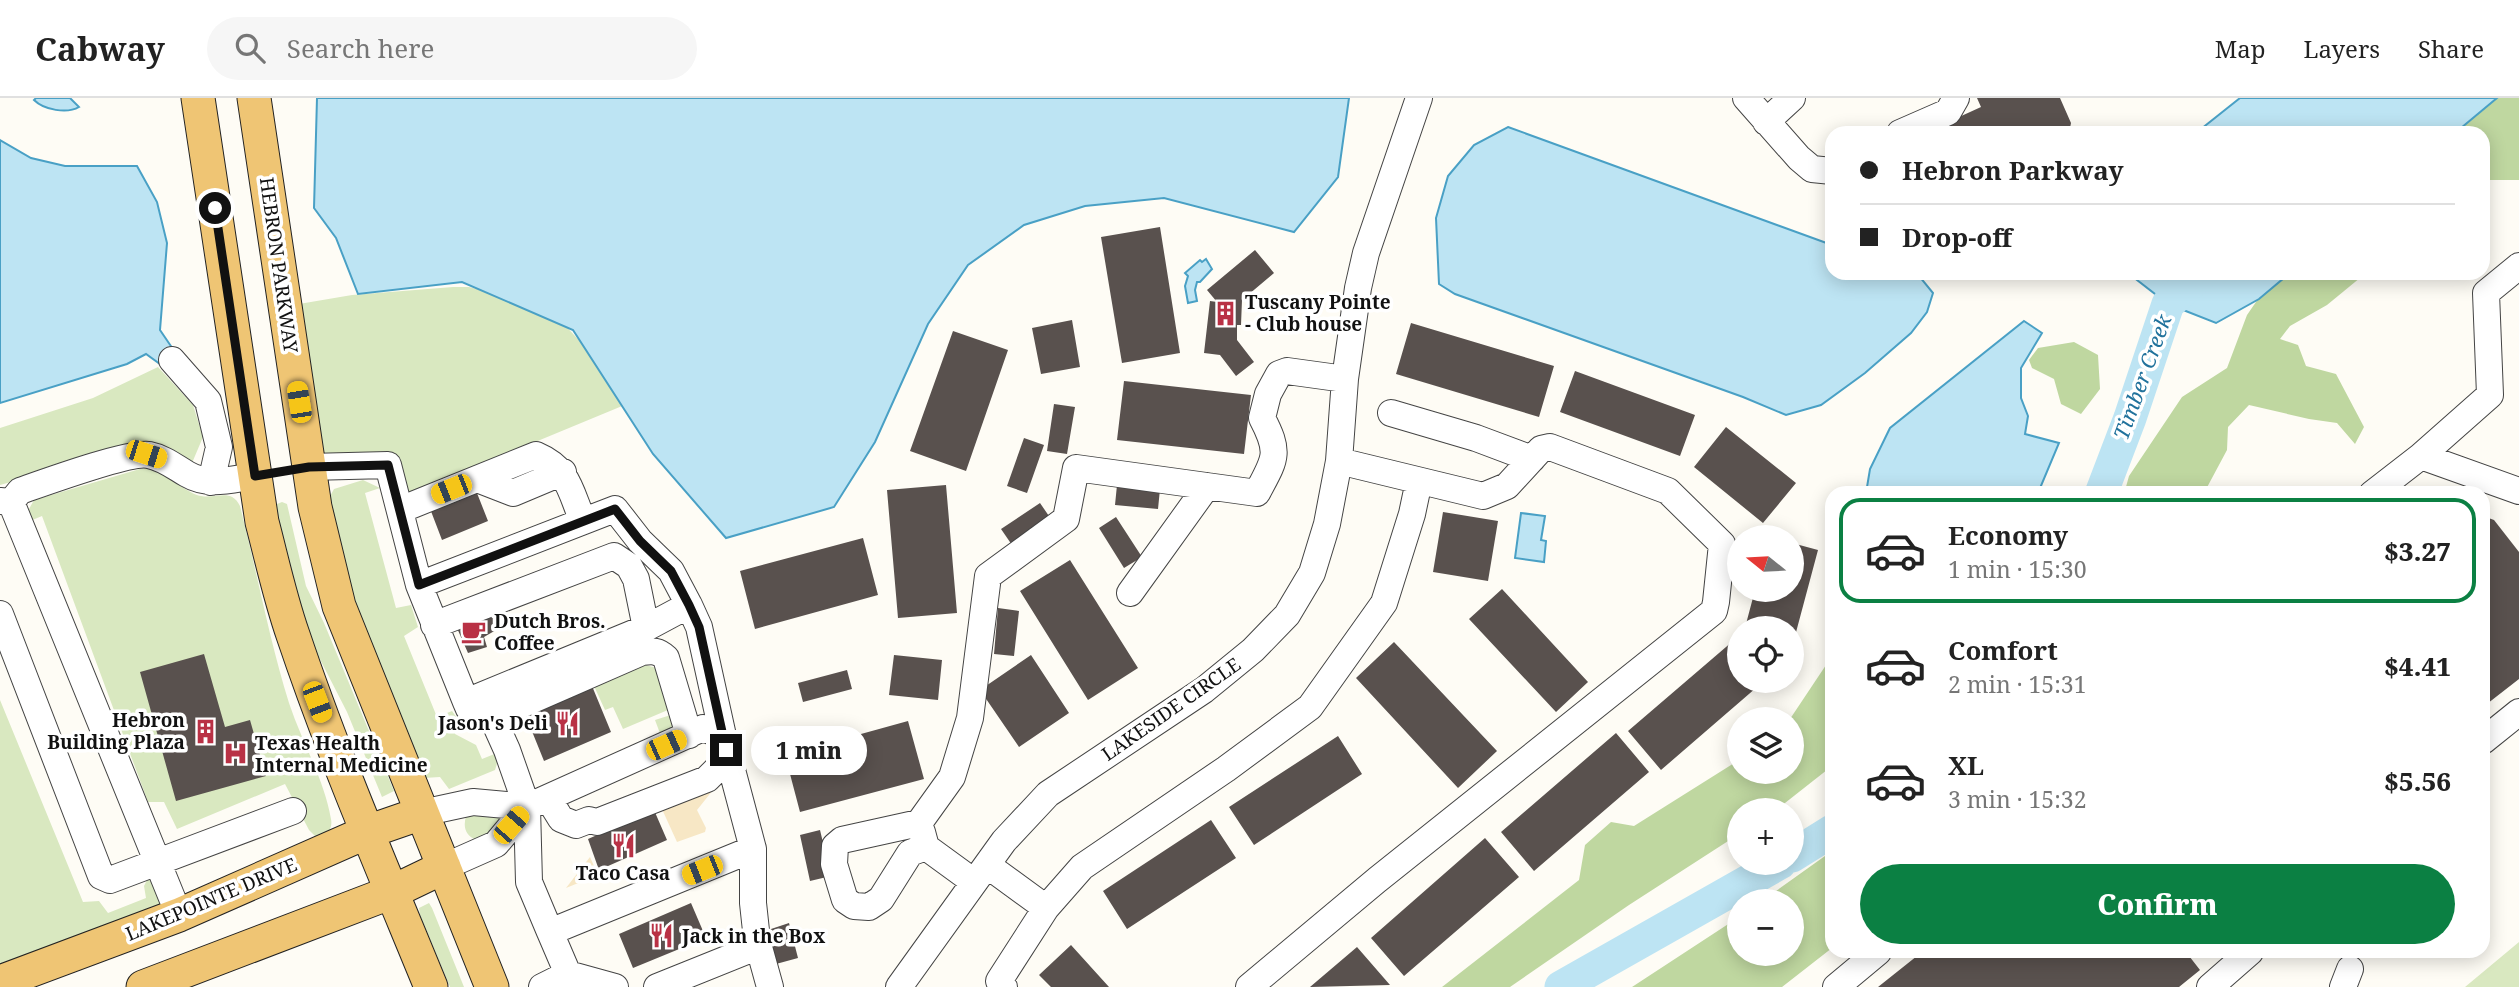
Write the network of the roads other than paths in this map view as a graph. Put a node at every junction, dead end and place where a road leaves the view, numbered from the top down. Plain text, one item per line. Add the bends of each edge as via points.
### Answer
1 (198, 98) edge
2 (254, 98) edge
3 (1419, 98) edge
4 (1746, 98) edge
5 (1792, 98) edge
6 (1956, 98) edge
7 (1766, 122) junction
8 (1915, 126) edge
9 (1825, 170) edge
10 (2519, 266) edge
11 (172, 360) dead end
12 (1345, 379) junction
13 (1391, 413) dead end
14 (2421, 456) junction
15 (1532, 459) junction
16 (1339, 461) junction
17 (309, 467) junction
18 (255, 476) junction
19 (1419, 481) junction
20 (211, 482) junction
21 (1207, 486) junction
22 (2382, 486) edge
23 (2519, 491) edge
24 (5, 501) edge
25 (400, 510) junction
26 (583, 522) junction
27 (419, 585) junction
28 (1130, 593) dead end
29 (689, 605) junction
30 (0, 614) edge
31 (434, 625) junction
32 (646, 628) junction
33 (466, 702) junction
34 (2519, 712) edge
35 (489, 719) junction
36 (689, 735) junction
37 (2490, 735) edge
38 (723, 736) junction
39 (724, 767) junction
40 (537, 803) junction
41 (293, 811) dead end
42 (422, 813) junction
43 (368, 832) junction
44 (752, 849) junction
45 (159, 861) junction
46 (444, 867) junction
47 (981, 874) junction
48 (392, 892) junction
49 (1046, 908) junction
50 (179, 915) junction
51 (550, 932) junction
52 (759, 946) junction
53 (1871, 958) edge
54 (2235, 958) edge
55 (571, 980) edge
56 (0, 982) edge
57 (143, 987) edge
58 (430, 987) edge
59 (492, 987) edge
60 (542, 987) edge
61 (615, 987) edge
62 (657, 987) edge
63 (769, 987) edge
64 (900, 987) edge
65 (1004, 987) edge
66 (1249, 987) edge
67 (1836, 987) edge
68 (2210, 987) edge

1 - 18 main road
2 - 17 main road, HEBRON PARKWAY
3 - 12 street, LAKESIDE CIRCLE via 1366,253
4 - 7 street
5 - 7 street
6 - 8 street via 1948,111
7 - 9 street via 1812,169
10 - 14 street via 2486,293 2490,395
11 - 20 street via 208,401 219,447
12 - 16 street, LAKESIDE CIRCLE
12 - 21 street via 1287,371 1279,374 1262,418 1273,439 1273,463 1257,493
13 - 15 street
14 - 22 street
14 - 23 street
15 - 19 street via 1507,486 1483,496
15 - 66 street via 1550,447 1668,491 1722,544 1714,611
16 - 19 street
16 - 47 street, LAKESIDE CIRCLE via 1312,573 1287,615 1204,690 1048,794 1004,841
17 - 18 main road
17 - 25 street via 388,465
17 - 42 main road, HEBRON PARKWAY via 339,606
18 - 20 street
18 - 43 main road via 262,522 292,634
19 - 49 street via 1384,603 1310,707 1082,867
20 - 24 street via 146,454 20,491
21 - 28 street
21 - 47 street via 1076,468 1066,519 988,576 970,718 952,777 923,835
24 - 45 street
25 - 26 street via 536,455 563,472
25 - 27 street
26 - 27 street
26 - 29 street via 615,509 671,571
27 - 31 street
29 - 32 street
29 - 38 street via 699,627
30 - 45 street via 101,876 110,880
31 - 32 street via 614,556 629,566 636,579
31 - 33 street
32 - 33 street
33 - 35 street via 469,709
34 - 37 street
35 - 36 street via 653,650 666,658
35 - 40 street
36 - 38 street via 703,729
36 - 40 street
38 - 39 street
39 - 40 street via 707,779 597,822 576,825
39 - 44 street
40 - 42 street via 473,802
40 - 46 street via 496,844
40 - 51 street via 529,883
41 - 45 street
42 - 43 main road, LAKEPOINTE DRIVE
42 - 46 main road, HEBRON PARKWAY
43 - 48 main road
43 - 50 main road, LAKEPOINTE DRIVE
44 - 51 street
44 - 52 street
45 - 50 street
46 - 48 main road
46 - 59 main road, HEBRON PARKWAY
47 - 49 street
47 - 64 street, LAKESIDE CIRCLE
48 - 57 main road
48 - 58 main road
49 - 65 street via 999,981
50 - 56 main road, LAKEPOINTE DRIVE
51 - 55 street
52 - 62 street
52 - 63 street
53 - 67 street
54 - 68 street
55 - 60 street
55 - 61 street

